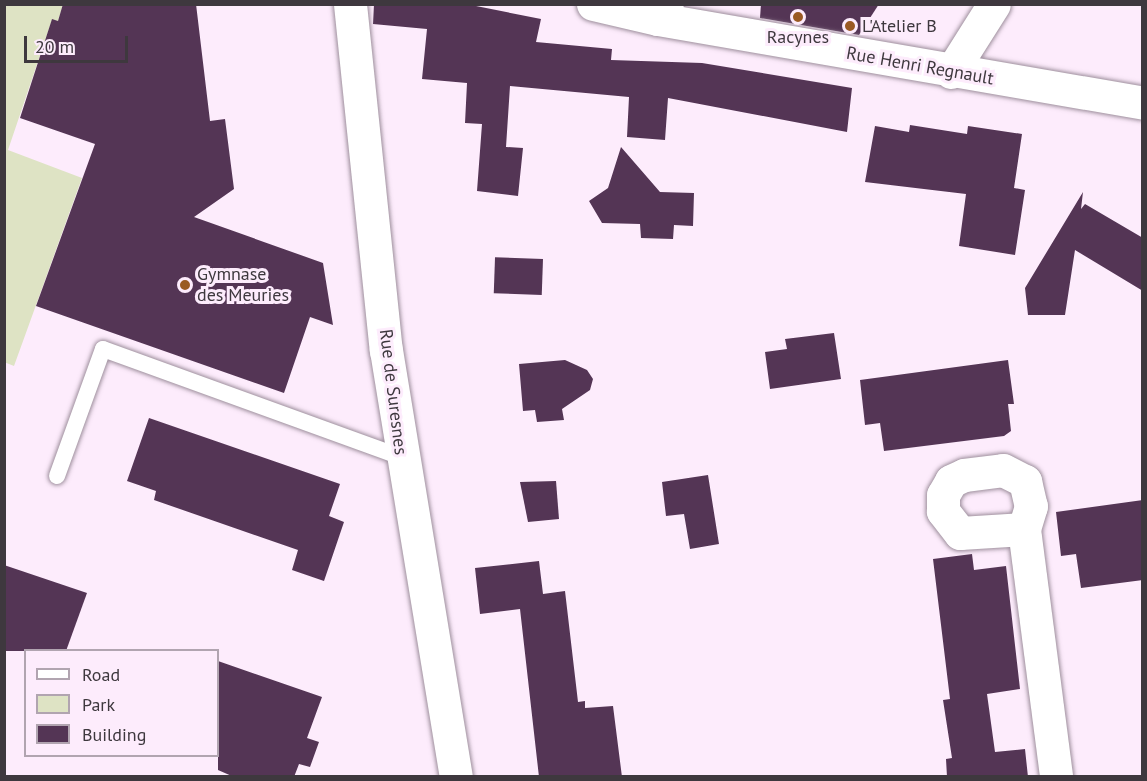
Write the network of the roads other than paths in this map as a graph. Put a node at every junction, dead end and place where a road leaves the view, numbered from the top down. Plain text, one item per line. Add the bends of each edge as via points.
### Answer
1 (350, 4) edge
2 (593, 4) edge
3 (994, 4) edge
4 (662, 12) edge
5 (951, 72) junction
6 (1143, 103) edge
7 (401, 457) junction
8 (57, 477) dead end
9 (1024, 529) dead end
10 (456, 777) edge
11 (1056, 777) edge

1 - 7 street, Rue de Suresnes
2 - 4 street, Rue Henri Regnault
3 - 5 street
4 - 5 street, Rue Henri Regnault
5 - 6 street, Rue Henri Regnault
7 - 8 lane via 103,349
7 - 10 street, Rue de Suresnes
9 - 11 street

